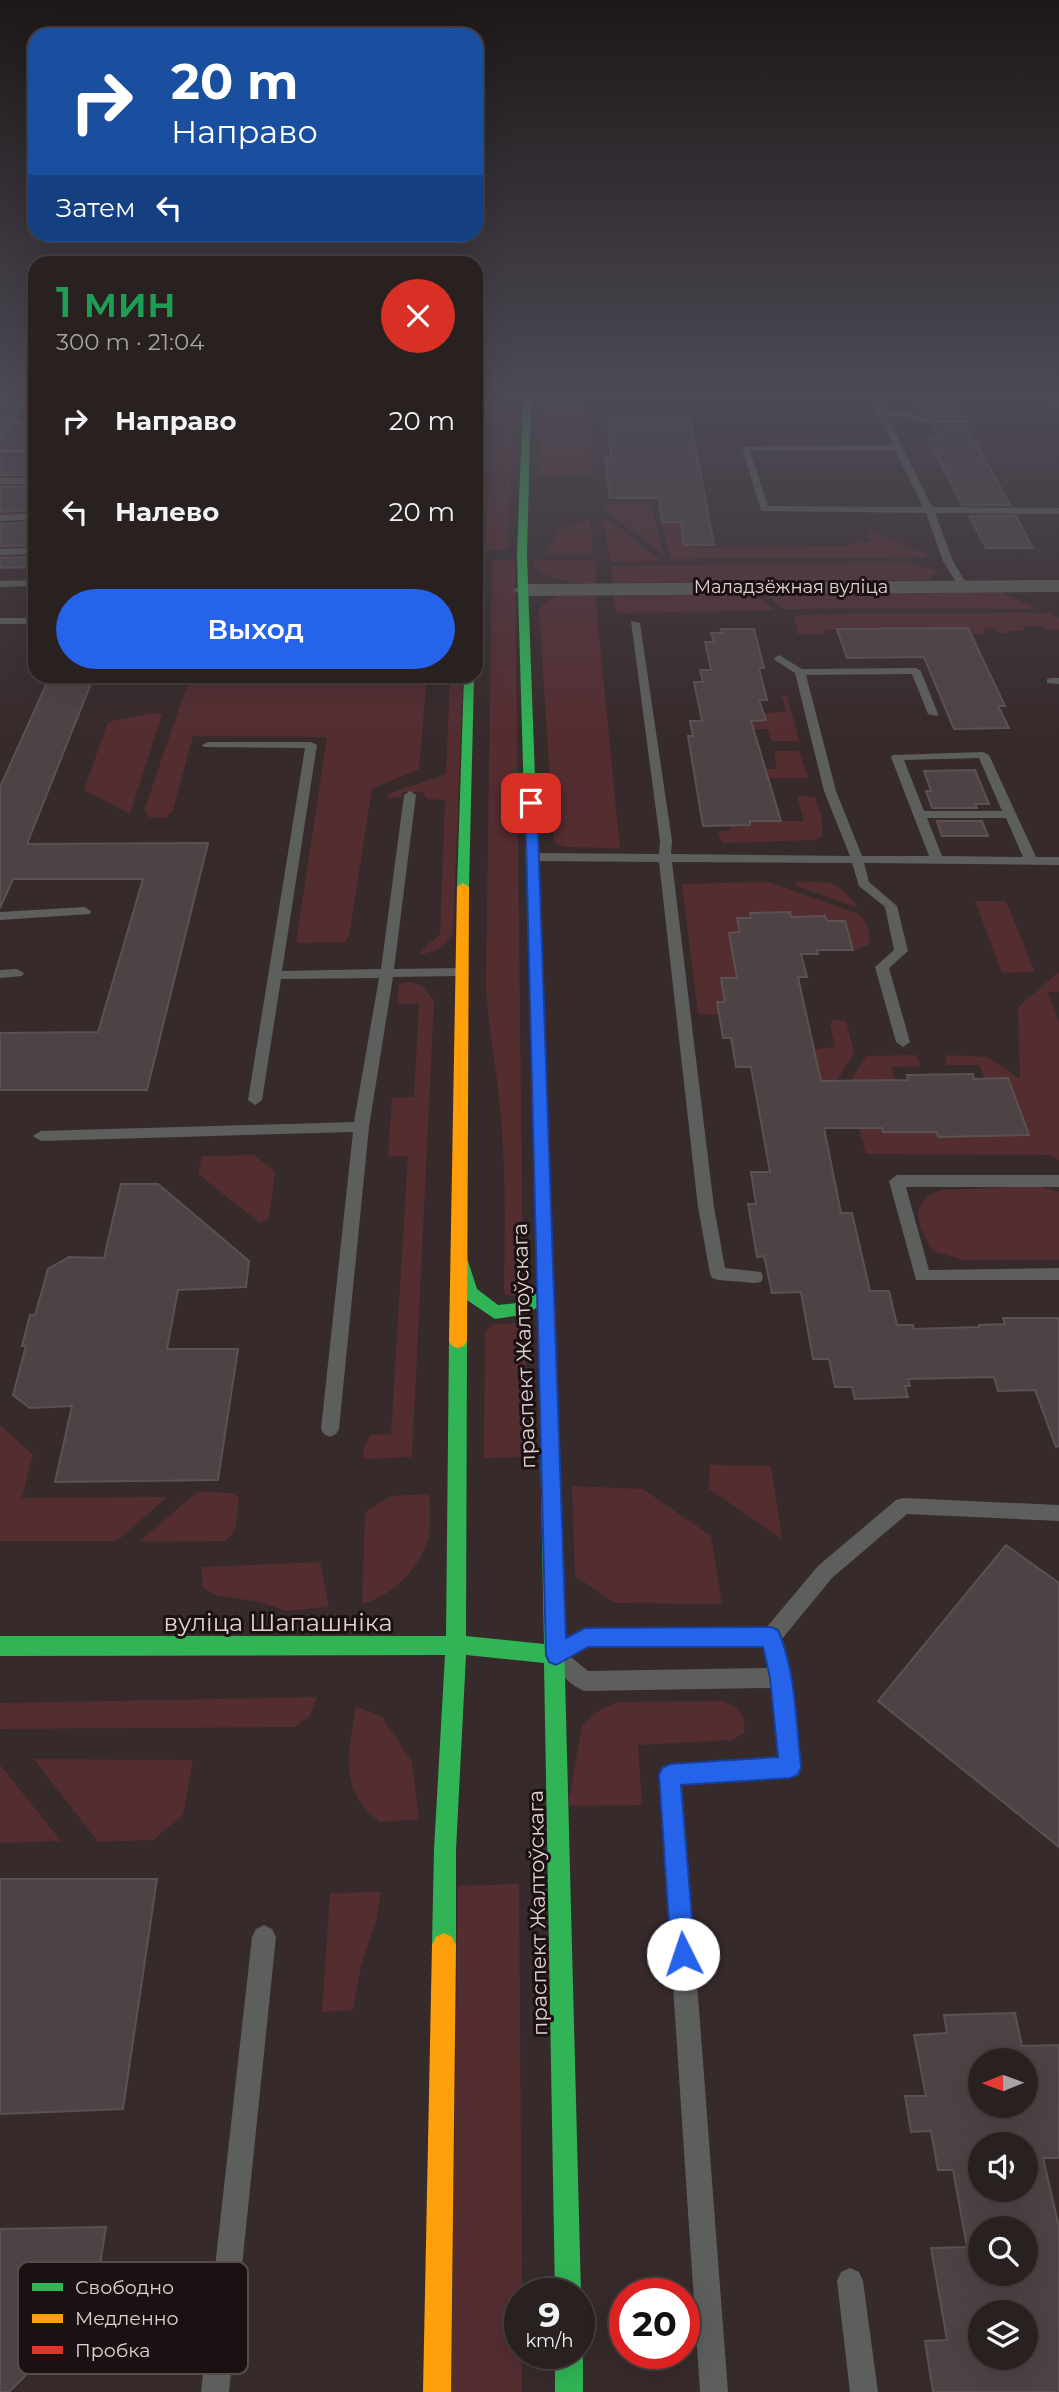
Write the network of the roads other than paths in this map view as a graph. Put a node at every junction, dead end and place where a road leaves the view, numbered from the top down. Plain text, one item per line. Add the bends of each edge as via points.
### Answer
1 (525, 509) edge
2 (765, 509) edge
3 (929, 510) junction
4 (1059, 511) edge
5 (28, 516) edge
6 (0, 517) edge
7 (28, 551) edge
8 (0, 552) edge
9 (28, 583) edge
10 (0, 584) edge
11 (963, 586) junction
12 (1059, 586) edge
13 (523, 590) junction
14 (0, 621) edge
15 (28, 621) edge
16 (635, 623) dead end
17 (779, 658) dead end
18 (800, 672) junction
19 (469, 683) edge
20 (933, 714) dead end
21 (208, 745) dead end
22 (410, 795) dead end
23 (1010, 814) junction
24 (919, 815) junction
25 (532, 857) junction
26 (665, 858) junction
27 (857, 859) junction
28 (937, 860) junction
29 (1031, 860) junction
30 (1059, 861) edge
31 (85, 911) dead end
32 (0, 916) edge
33 (387, 971) junction
34 (461, 972) junction
35 (17, 973) dead end
36 (0, 974) edge
37 (275, 975) junction
38 (903, 1042) dead end
39 (255, 1100) dead end
40 (361, 1127) junction
41 (41, 1136) dead end
42 (1059, 1181) edge
43 (459, 1257) junction
44 (1059, 1274) edge
45 (755, 1277) dead end
46 (545, 1293) junction
47 (330, 1429) dead end
48 (1059, 1513) edge
49 (771, 1637) junction
50 (0, 1646) edge
51 (456, 1646) junction
52 (556, 1655) junction
53 (780, 1678) junction
54 (264, 1937) dead end
55 (229, 2262) edge
56 (568, 2278) edge
57 (850, 2280) dead end
58 (569, 2369) edge
59 (217, 2374) edge
60 (215, 2392) edge
61 (438, 2392) edge
62 (569, 2392) edge
63 (714, 2392) edge
64 (864, 2392) edge

1 - 13 main road, праспект Жалтоўскага
2 - 3 lane
3 - 4 lane
3 - 11 lane
5 - 6 lane
7 - 8 lane
9 - 10 lane
11 - 12 street, Маладзёжная вуліца
11 - 13 street, Маладзёжная вуліца
13 - 25 main road, праспект Жалтоўскага
14 - 15 lane
16 - 26 lane
17 - 18 lane
18 - 20 lane via 916,671
18 - 27 lane via 830,791
19 - 34 main road
21 - 37 lane via 311,745
22 - 33 lane
23 - 24 lane
23 - 24 lane via 983,755 897,757
23 - 29 lane
24 - 28 lane
25 - 26 lane
25 - 46 main road, праспект Жалтоўскага
26 - 27 lane
26 - 45 lane via 706,1208 718,1274
27 - 28 lane
27 - 38 lane via 863,883 891,906 901,951 881,967
28 - 29 lane
29 - 30 lane
31 - 32 lane
33 - 34 lane
33 - 37 lane
33 - 40 lane
34 - 43 main road
35 - 36 lane
37 - 39 lane
40 - 41 lane
40 - 47 lane
42 - 44 lane via 897,1181 922,1276
43 - 46 main road via 470,1293 495,1312 521,1308
43 - 51 main road
46 - 52 main road, праспект Жалтоўскага
48 - 49 lane via 903,1506 825,1572
49 - 52 lane via 585,1638
49 - 53 lane
50 - 51 main road, вуліца Шапашніка
51 - 52 main road, вуліца Шапашніка
51 - 61 main road via 445,1850
52 - 53 lane via 584,1681
52 - 56 main road, праспект Жалтоўскага
53 - 63 lane via 790,1767 670,1775
54 - 55 lane
57 - 64 lane
58 - 62 main road
59 - 60 lane

